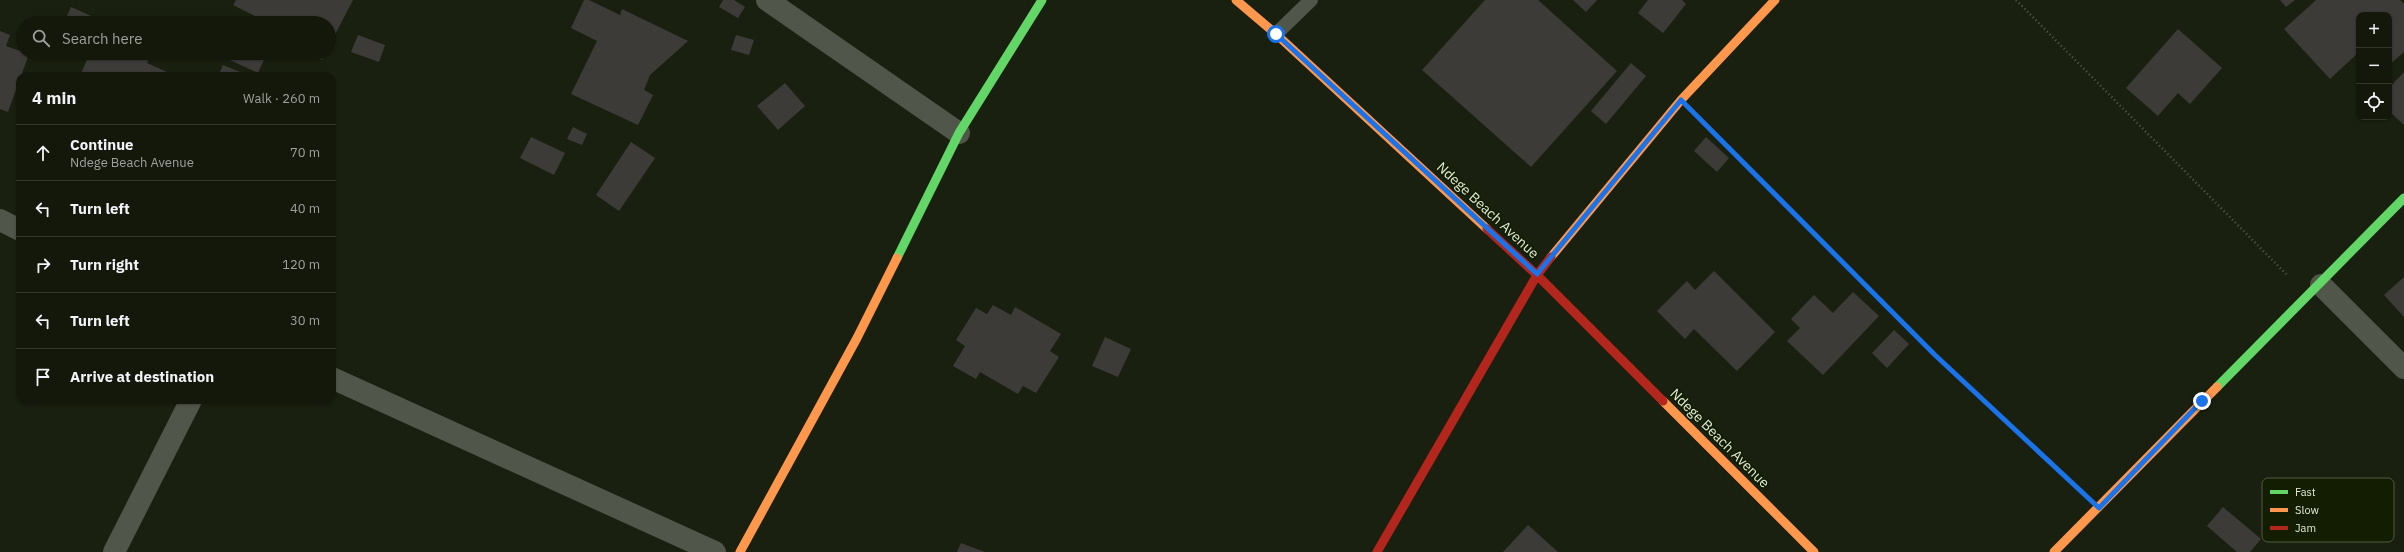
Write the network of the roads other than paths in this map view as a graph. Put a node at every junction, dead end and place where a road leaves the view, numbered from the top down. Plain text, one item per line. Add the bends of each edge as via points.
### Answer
1 (767, 0) edge
2 (1042, 0) edge
3 (1236, 0) edge
4 (1311, 0) edge
5 (1776, 0) edge
6 (1276, 34) junction
7 (959, 133) junction
8 (2404, 198) edge
9 (0, 220) edge
10 (16, 228) edge
11 (1537, 274) junction
12 (2315, 291) junction
13 (2404, 368) edge
14 (336, 380) edge
15 (189, 404) edge
16 (114, 552) edge
17 (715, 552) edge
18 (740, 552) edge
19 (1377, 552) edge
20 (1814, 552) edge
21 (2054, 552) edge

1 - 7 street
2 - 7 street
3 - 6 street, Ndege Beach Avenue
4 - 6 lane
5 - 11 street via 1681,100
6 - 11 street, Ndege Beach Avenue
7 - 18 street via 857,338
8 - 12 street
9 - 10 street
11 - 19 street
11 - 20 street, Ndege Beach Avenue
12 - 13 street
12 - 21 street via 2202,401
14 - 17 street
15 - 16 street

